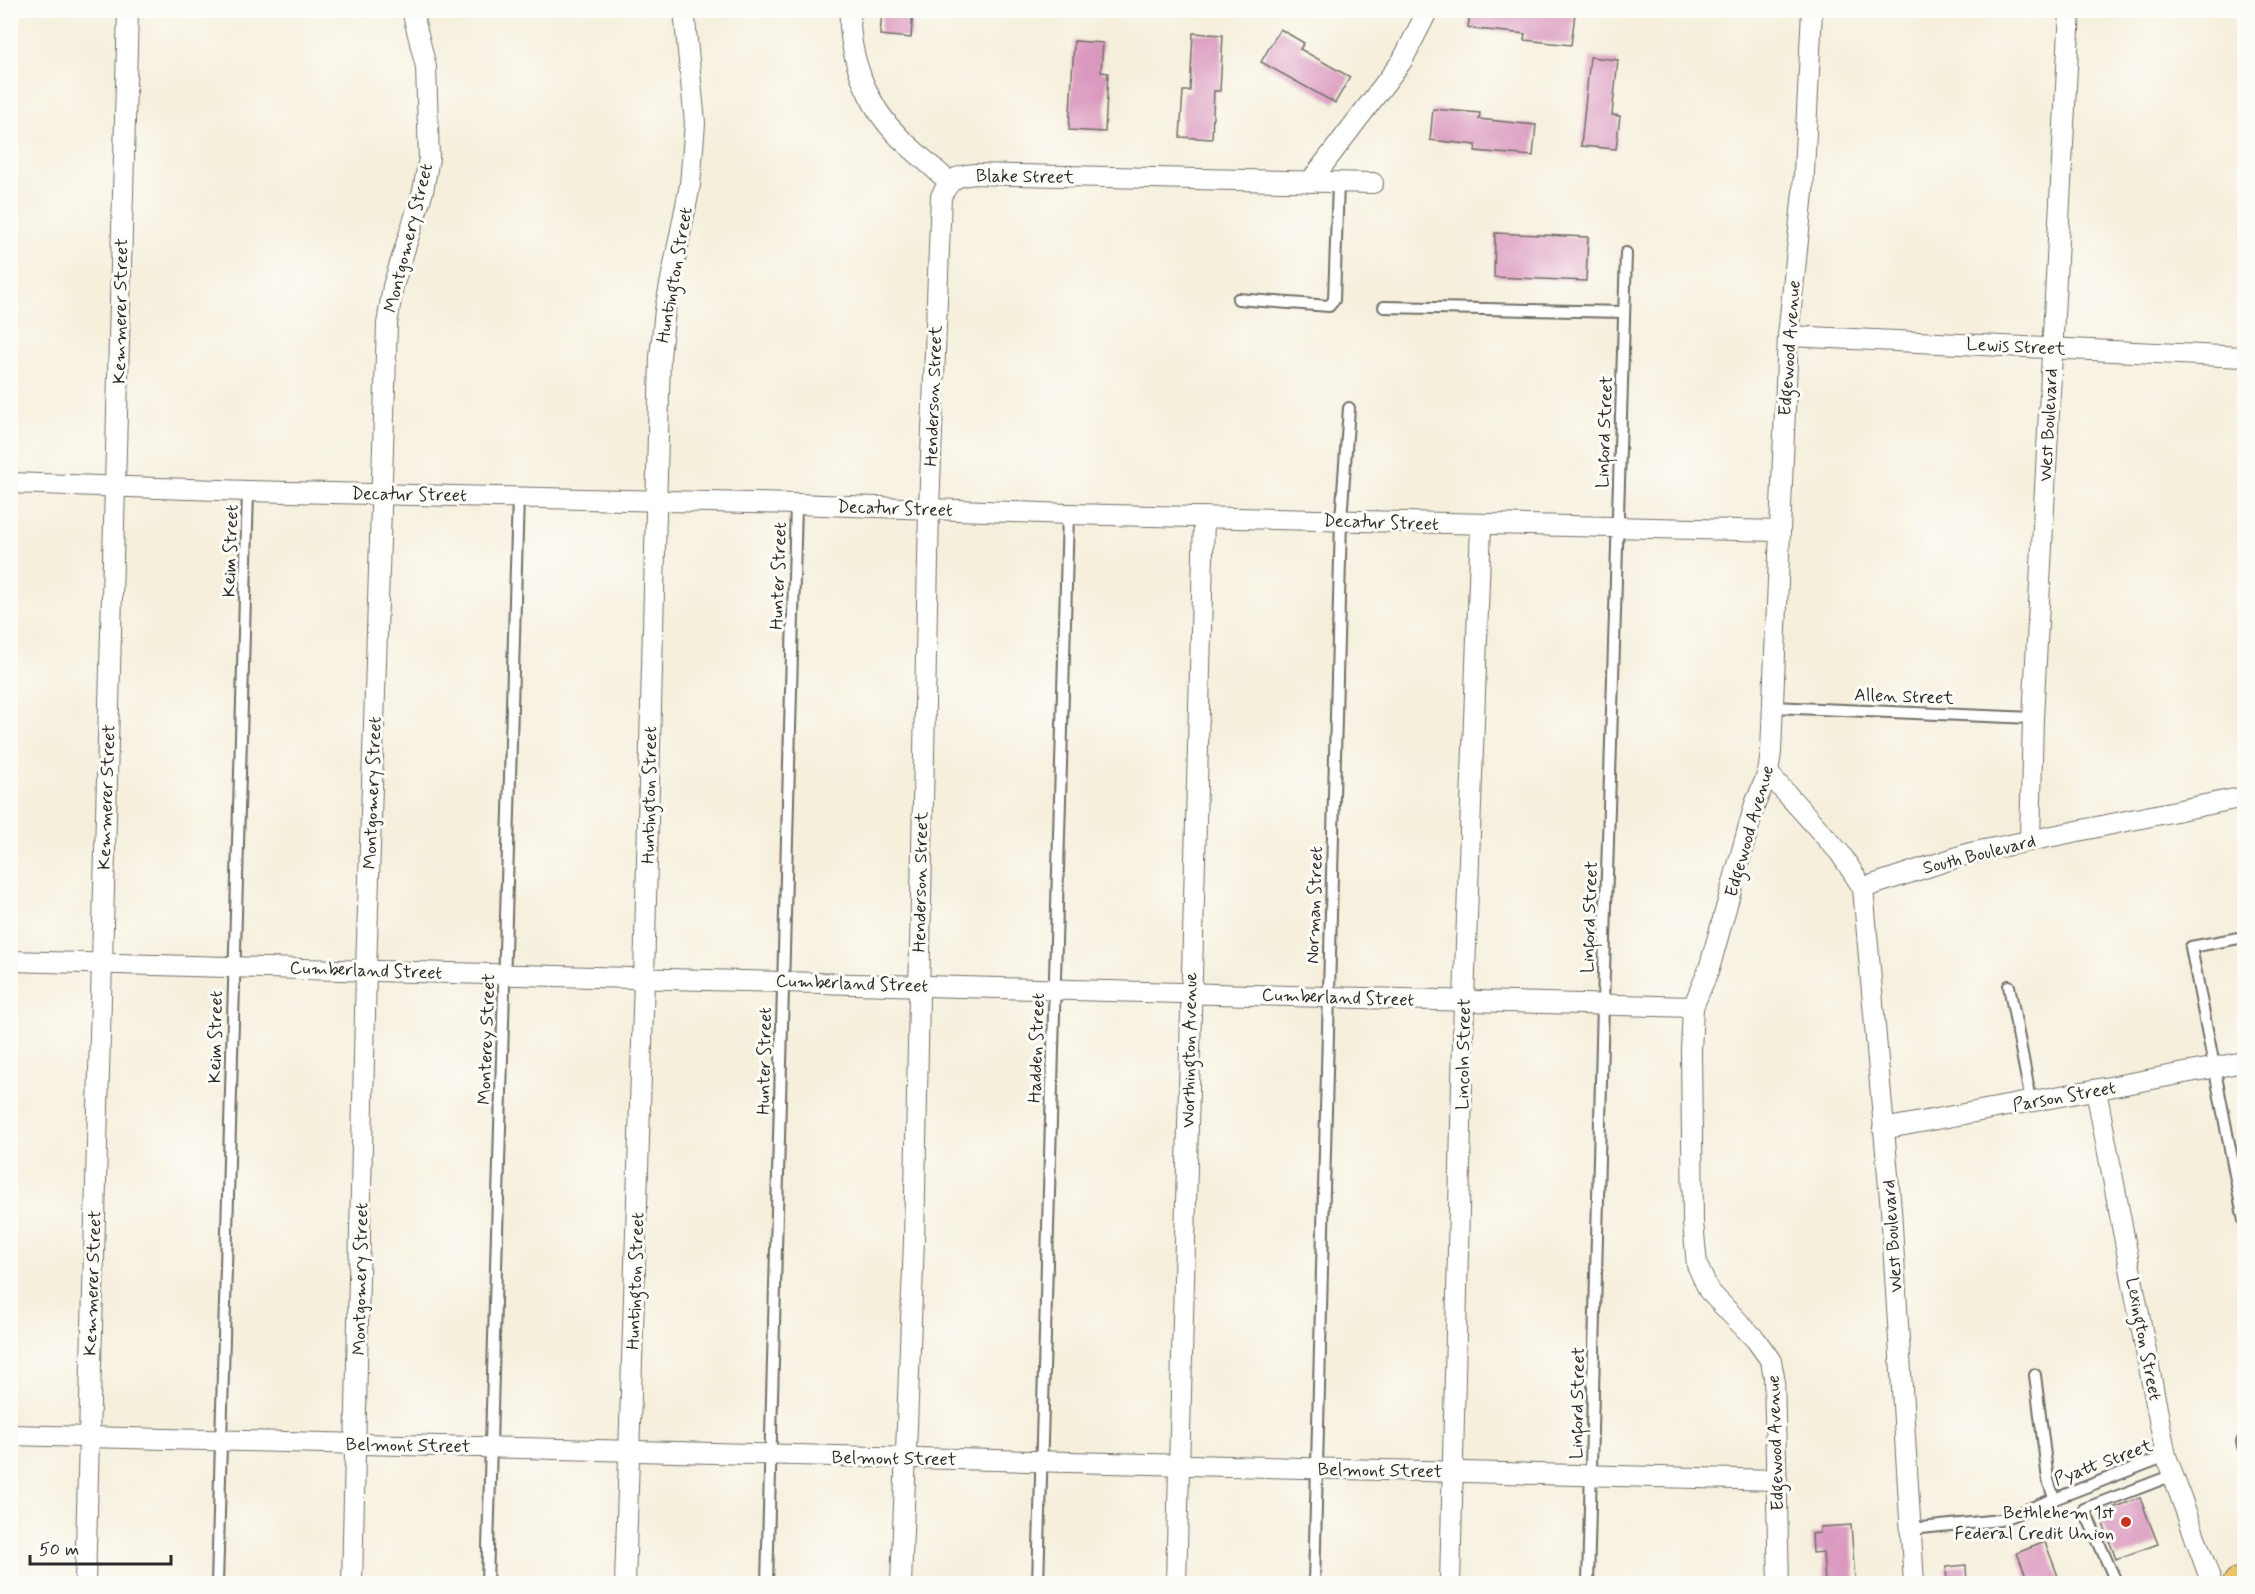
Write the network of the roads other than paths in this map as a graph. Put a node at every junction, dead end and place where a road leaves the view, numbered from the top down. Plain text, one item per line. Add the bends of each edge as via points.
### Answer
1 (128, 10) edge
2 (412, 10) edge
3 (684, 10) edge
4 (850, 10) edge
5 (1428, 10) edge
6 (1812, 10) edge
7 (2070, 10) edge
8 (949, 182) junction
9 (1310, 182) junction
10 (1338, 183) junction
11 (1373, 183) dead end
12 (1626, 252) dead end
13 (1238, 299) dead end
14 (1384, 307) dead end
15 (1624, 312) junction
16 (1788, 336) junction
17 (2052, 348) junction
18 (2244, 357) edge
19 (1349, 408) dead end
20 (10, 483) edge
21 (115, 486) junction
22 (248, 491) junction
23 (382, 493) junction
24 (518, 496) junction
25 (656, 501) junction
26 (796, 504) junction
27 (929, 509) junction
28 (1068, 514) junction
29 (1204, 517) junction
30 (1341, 520) junction
31 (1481, 525) junction
32 (1618, 528) junction
33 (1779, 531) junction
34 (1772, 707) junction
35 (2033, 718) junction
36 (1768, 773) junction
37 (2244, 797) edge
38 (2030, 840) junction
39 (1863, 888) junction
40 (2244, 937) edge
41 (10, 961) edge
42 (101, 963) junction
43 (234, 967) junction
44 (366, 970) junction
45 (505, 974) junction
46 (644, 978) junction
47 (783, 982) junction
48 (918, 985) junction
49 (2009, 986) dead end
50 (1054, 989) junction
51 (1190, 993) junction
52 (1328, 997) junction
53 (1464, 1000) junction
54 (1603, 1004) junction
55 (1693, 1007) junction
56 (2244, 1062) edge
57 (2215, 1067) junction
58 (2096, 1090) junction
59 (2031, 1101) junction
60 (1883, 1129) junction
61 (2244, 1221) edge
62 (2035, 1375) dead end
63 (10, 1435) edge
64 (88, 1437) junction
65 (222, 1441) junction
66 (2244, 1441) edge
67 (356, 1444) junction
68 (490, 1447) junction
69 (2244, 1449) edge
70 (629, 1451) junction
71 (772, 1454) junction
72 (904, 1458) junction
73 (1042, 1461) junction
74 (1179, 1465) junction
75 (2170, 1466) junction
76 (1317, 1469) junction
77 (1453, 1472) junction
78 (1591, 1476) junction
79 (1777, 1480) junction
80 (2054, 1498) junction
81 (1911, 1529) junction
82 (2244, 1582) edge
83 (85, 1584) edge
84 (218, 1584) edge
85 (352, 1584) edge
86 (487, 1584) edge
87 (626, 1584) edge
88 (767, 1584) edge
89 (901, 1584) edge
90 (1038, 1584) edge
91 (1176, 1584) edge
92 (1314, 1584) edge
93 (1450, 1584) edge
94 (1588, 1584) edge
95 (1779, 1584) edge
96 (1914, 1584) edge
97 (2117, 1584) edge
98 (2212, 1584) edge
99 (2239, 1584) edge

1 - 21 street, Kemmerer Street
2 - 23 street, Montgomery Street via 426,67 429,158 423,191 393,286 387,324
3 - 25 street, Huntington Street via 695,123 690,185 665,310 660,357
4 - 8 street, Blake Street via 852,48 881,115 899,137
5 - 9 street via 1402,61
6 - 16 street, Edgewood Avenue via 1803,192
7 - 17 street, West Boulevard
8 - 9 street, Blake Street via 960,175 975,174
8 - 27 street, Henderson Street via 941,196
9 - 10 street, Blake Street
10 - 11 street, Blake Street
10 - 13 lane via 1334,300 1329,306
12 - 15 lane, Linford Street
14 - 15 lane
15 - 32 lane, Linford Street
16 - 17 street, Lewis Street
16 - 33 street, Edgewood Avenue
17 - 18 street, Lewis Street
17 - 35 street, West Boulevard
19 - 30 lane, Norman Street
20 - 21 street, Decatur Street
21 - 22 street, Decatur Street
21 - 42 street, Kemmerer Street
22 - 23 street, Decatur Street
22 - 43 lane, Keim Street
23 - 24 street, Decatur Street
23 - 44 street, Montgomery Street
24 - 25 street, Decatur Street
24 - 45 lane, Monterey Street
25 - 26 street, Decatur Street
25 - 46 street, Huntington Street
26 - 27 street, Decatur Street
26 - 47 lane, Hunter Street
27 - 28 street, Decatur Street
27 - 48 street, Henderson Street
28 - 29 street, Decatur Street
28 - 50 lane, Hadden Street
29 - 30 street, Decatur Street
29 - 51 street, Worthington Avenue
30 - 31 street, Decatur Street
30 - 52 lane, Norman Street
31 - 32 street, Decatur Street
31 - 53 street, Lincoln Street
32 - 33 street, Decatur Street
32 - 54 lane, Linford Street
33 - 34 street, Edgewood Avenue
34 - 35 lane, Allen Street
34 - 36 street, Edgewood Avenue
35 - 38 street, West Boulevard
36 - 39 street via 1840,853
36 - 55 street, Edgewood Avenue via 1755,804 1712,958
37 - 38 street, South Boulevard
38 - 39 street, South Boulevard via 1970,853
39 - 60 street, West Boulevard
40 - 57 lane via 2191,947
41 - 42 street, Cumberland Street
42 - 43 street, Cumberland Street
42 - 64 street, Kemmerer Street
43 - 44 street, Cumberland Street
43 - 65 lane, Keim Street
44 - 45 street, Cumberland Street
44 - 67 street, Montgomery Street
45 - 46 street, Cumberland Street
45 - 68 lane, Monterey Street
46 - 47 street, Cumberland Street
46 - 70 street, Huntington Street
47 - 48 street, Cumberland Street
47 - 71 lane, Hunter Street
48 - 50 street, Cumberland Street
48 - 72 street, Henderson Street via 914,1241
49 - 59 lane
50 - 51 street, Cumberland Street
50 - 73 lane, Hadden Street
51 - 52 street, Cumberland Street
51 - 74 street, Worthington Avenue
52 - 53 street, Cumberland Street
52 - 76 lane, Norman Street
53 - 54 street, Cumberland Street
53 - 77 street, Lincoln Street
54 - 55 street, Cumberland Street
54 - 78 lane, Linford Street
55 - 79 street, Edgewood Avenue via 1693,1223 1697,1265 1709,1291 1771,1360
56 - 57 street, Parson Street
57 - 58 street, Parson Street
57 - 61 lane
58 - 59 street, Parson Street
58 - 75 street, Lexington Street
59 - 60 street, Parson Street
60 - 81 street, West Boulevard
62 - 80 lane via 2048,1480
63 - 64 street, Belmont Street
64 - 65 street, Belmont Street
64 - 83 street, Kemmerer Street
65 - 67 street, Belmont Street
65 - 84 lane, Keim Street
66 - 69 lane
67 - 68 street, Belmont Street
67 - 85 street, Montgomery Street
68 - 70 street, Belmont Street
68 - 86 lane, Monterey Street
70 - 71 street, Belmont Street
70 - 87 street, Huntington Street
71 - 72 street, Belmont Street
71 - 88 lane, Hunter Street
72 - 73 street, Belmont Street
72 - 89 street, Henderson Street
73 - 74 street, Belmont Street
73 - 90 lane, Hadden Street
74 - 76 street, Belmont Street
74 - 91 street, Worthington Avenue
75 - 80 lane, Pyatt Street
75 - 97 lane via 2084,1509
75 - 98 street, Lexington Street
76 - 77 street, Belmont Street
76 - 92 lane, Norman Street
77 - 78 street, Belmont Street
77 - 93 street, Lincoln Street
78 - 79 street, Belmont Street
78 - 94 lane, Linford Street
79 - 95 street, Edgewood Avenue
80 - 81 lane, Pyatt Street via 2000,1520
81 - 96 street, West Boulevard
82 - 99 main road

